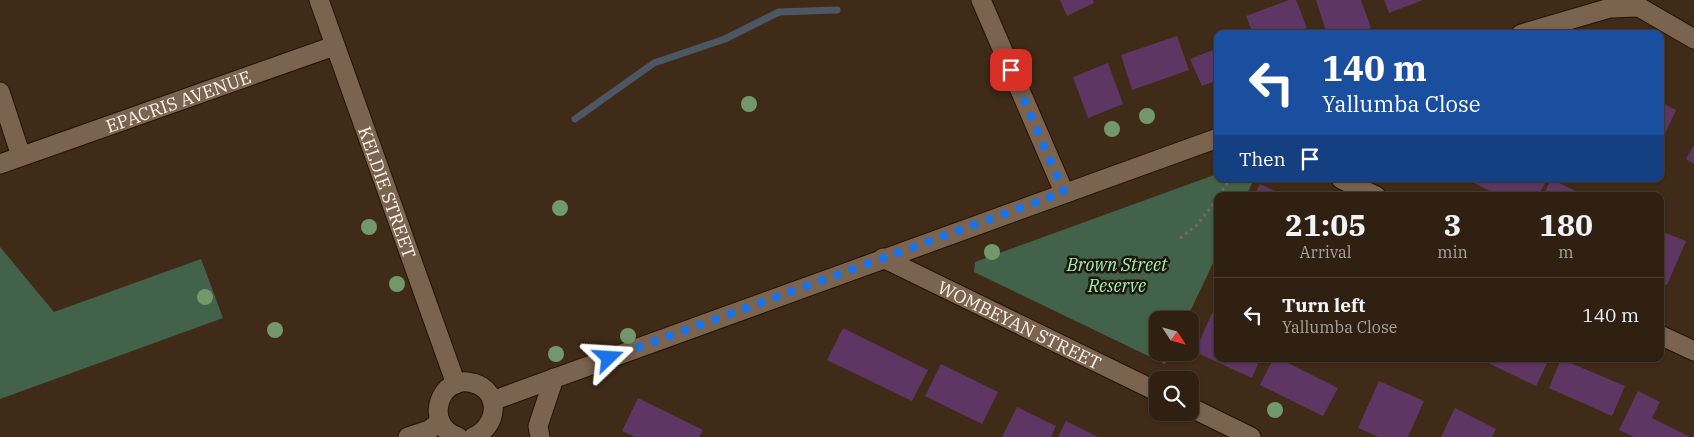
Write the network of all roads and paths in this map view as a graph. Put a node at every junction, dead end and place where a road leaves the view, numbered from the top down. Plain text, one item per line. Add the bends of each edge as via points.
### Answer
1 (319, 0) edge
2 (981, 0) edge
3 (1535, 30) edge
4 (1694, 39) edge
5 (334, 46) junction
6 (0, 92) edge
7 (1214, 139) edge
8 (21, 156) junction
9 (0, 164) edge
10 (1347, 182) edge
11 (1064, 192) junction
12 (1368, 192) edge
13 (1214, 202) edge
14 (1180, 238) dead end
15 (884, 258) junction
16 (1664, 337) edge
17 (1694, 351) edge
18 (554, 378) junction
19 (456, 384) junction
20 (1149, 388) edge
21 (492, 401) junction
22 (1199, 412) edge
23 (440, 422) junction
24 (482, 435) edge
25 (408, 437) edge
26 (458, 437) edge
27 (540, 437) edge
28 (1251, 437) edge

1 - 5 street, KELDIE STREET
2 - 11 street
3 - 4 street via 1610,8 1639,7
5 - 8 street, EPACRIS AVENUE
5 - 19 street, KELDIE STREET
6 - 8 street
7 - 11 street
8 - 9 street, EPACRIS AVENUE
10 - 12 street
11 - 15 street
13 - 14 path via 1197,225
15 - 18 street
15 - 20 street, WOMBEYAN STREET
16 - 17 street
18 - 21 street
18 - 27 street via 538,426
19 - 21 street via 463,382 481,386
19 - 23 street via 441,396 438,404
21 - 24 street via 492,420
22 - 28 street
23 - 25 street via 429,430
23 - 26 street via 445,430

